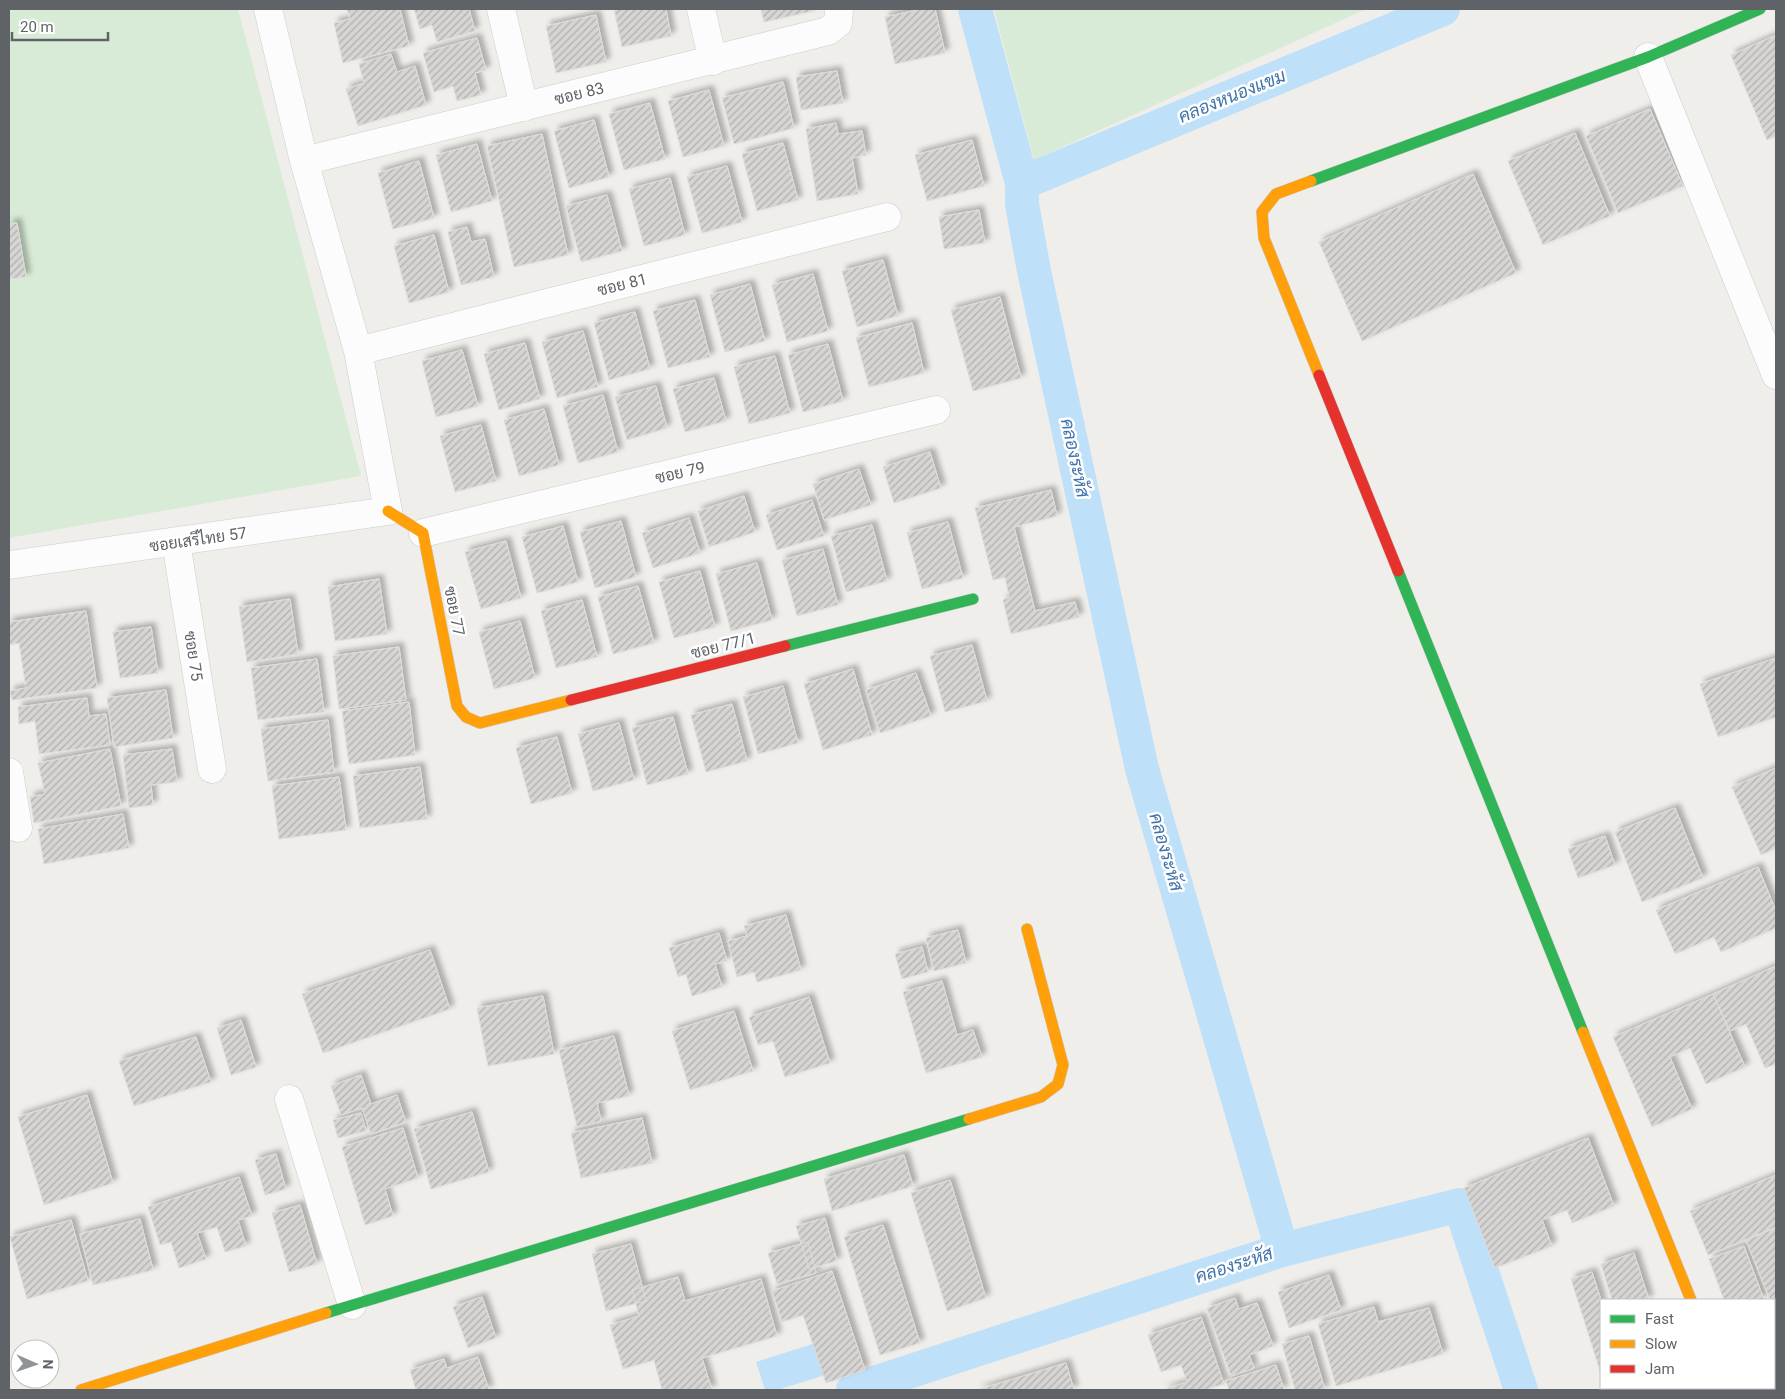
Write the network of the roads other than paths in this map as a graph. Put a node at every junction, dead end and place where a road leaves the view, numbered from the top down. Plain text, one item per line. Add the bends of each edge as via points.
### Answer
1 (268, 9) edge
2 (501, 9) edge
3 (701, 9) edge
4 (1760, 9) edge
5 (839, 10) edge
6 (1648, 58) junction
7 (712, 60) junction
8 (524, 107) junction
9 (304, 161) junction
10 (887, 218) dead end
11 (358, 351) junction
12 (1776, 375) edge
13 (936, 410) dead end
14 (388, 511) junction
15 (423, 533) junction
16 (176, 542) junction
17 (9, 565) edge
18 (973, 599) dead end
19 (480, 722) joint
20 (212, 769) dead end
21 (9, 772) edge
22 (18, 828) dead end
23 (1027, 929) dead end
24 (289, 1099) dead end
25 (1691, 1299) edge
26 (352, 1305) junction
27 (81, 1390) edge

1 - 9 street
2 - 8 street
3 - 7 street
4 - 6 street
5 - 7 street, ซอย 83 via 838,23 828,31
6 - 12 street
6 - 25 street via 1276,194 1262,212 1264,238
7 - 8 street, ซอย 83
8 - 9 street, ซอย 83
9 - 11 street
10 - 11 street, ซอย 81
11 - 14 street
13 - 15 street, ซอย 79
14 - 15 street
14 - 16 street, ซอยเสรีไทย 57
15 - 19 street, ซอย 77 via 457,706 466,717
16 - 17 street, ซอยเสรีไทย 57
16 - 20 street, ซอย 75
18 - 19 street, ซอย 77/1
21 - 22 street
23 - 26 street via 1064,1065 1058,1084 1041,1097
24 - 26 street
26 - 27 street

